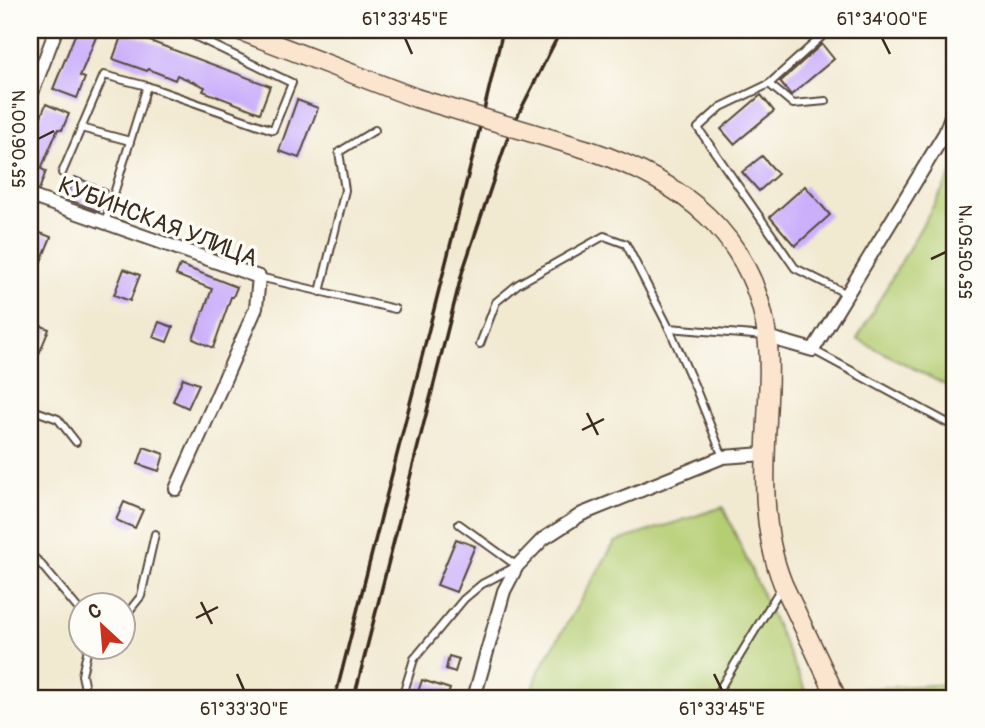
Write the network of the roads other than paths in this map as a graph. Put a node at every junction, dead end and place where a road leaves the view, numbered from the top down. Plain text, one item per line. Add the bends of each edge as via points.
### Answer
1 (56, 30) edge
2 (182, 30) edge
3 (238, 30) edge
4 (829, 30) edge
5 (769, 84) junction
6 (147, 86) junction
7 (30, 98) edge
8 (826, 101) dead end
9 (955, 105) edge
10 (82, 128) junction
11 (375, 130) dead end
12 (130, 141) junction
13 (62, 173) dead end
14 (30, 196) edge
15 (105, 223) junction
16 (259, 277) junction
17 (320, 292) junction
18 (847, 294) junction
19 (395, 309) dead end
20 (669, 328) junction
21 (767, 337) junction
22 (480, 344) dead end
23 (813, 349) junction
24 (30, 409) edge
25 (955, 427) edge
26 (76, 442) dead end
27 (764, 454) junction
28 (723, 457) junction
29 (176, 489) dead end
30 (459, 524) dead end
31 (155, 534) dead end
32 (30, 554) edge
33 (517, 566) junction
34 (783, 584) junction
35 (66, 594) edge
36 (136, 602) edge
37 (85, 662) edge
38 (87, 698) edge
39 (402, 698) edge
40 (474, 698) edge
41 (716, 698) edge
42 (837, 698) edge

1 - 7 street
2 - 6 lane via 292,83 273,130
3 - 21 main road, bridge via 416,98 589,150 652,175 706,214 727,237 742,261
4 - 5 lane
5 - 8 lane via 793,104
5 - 18 lane via 721,107 698,128 795,268
6 - 10 lane via 104,75
6 - 12 lane
9 - 18 street via 945,133
10 - 12 lane
10 - 13 lane
11 - 17 lane via 339,152 345,190
12 - 15 lane
14 - 15 street, КУБИНСКАЯ УЛИЦА
15 - 16 street, КУБИНСКАЯ УЛИЦА
16 - 17 lane
16 - 29 street, КУБИНСКАЯ УЛИЦА via 256,309
17 - 19 lane
18 - 23 street
20 - 21 lane
20 - 22 lane via 626,243 604,236 518,284 496,302
20 - 28 lane
21 - 23 street
21 - 27 main road
23 - 25 lane
24 - 26 lane via 58,419
27 - 28 street
27 - 34 main road via 768,532
28 - 33 street via 582,514 542,539
30 - 33 lane
31 - 36 lane
32 - 35 lane
33 - 39 lane via 464,599 414,659
33 - 40 street via 504,592
34 - 41 lane
34 - 42 main road
37 - 38 lane via 82,675

